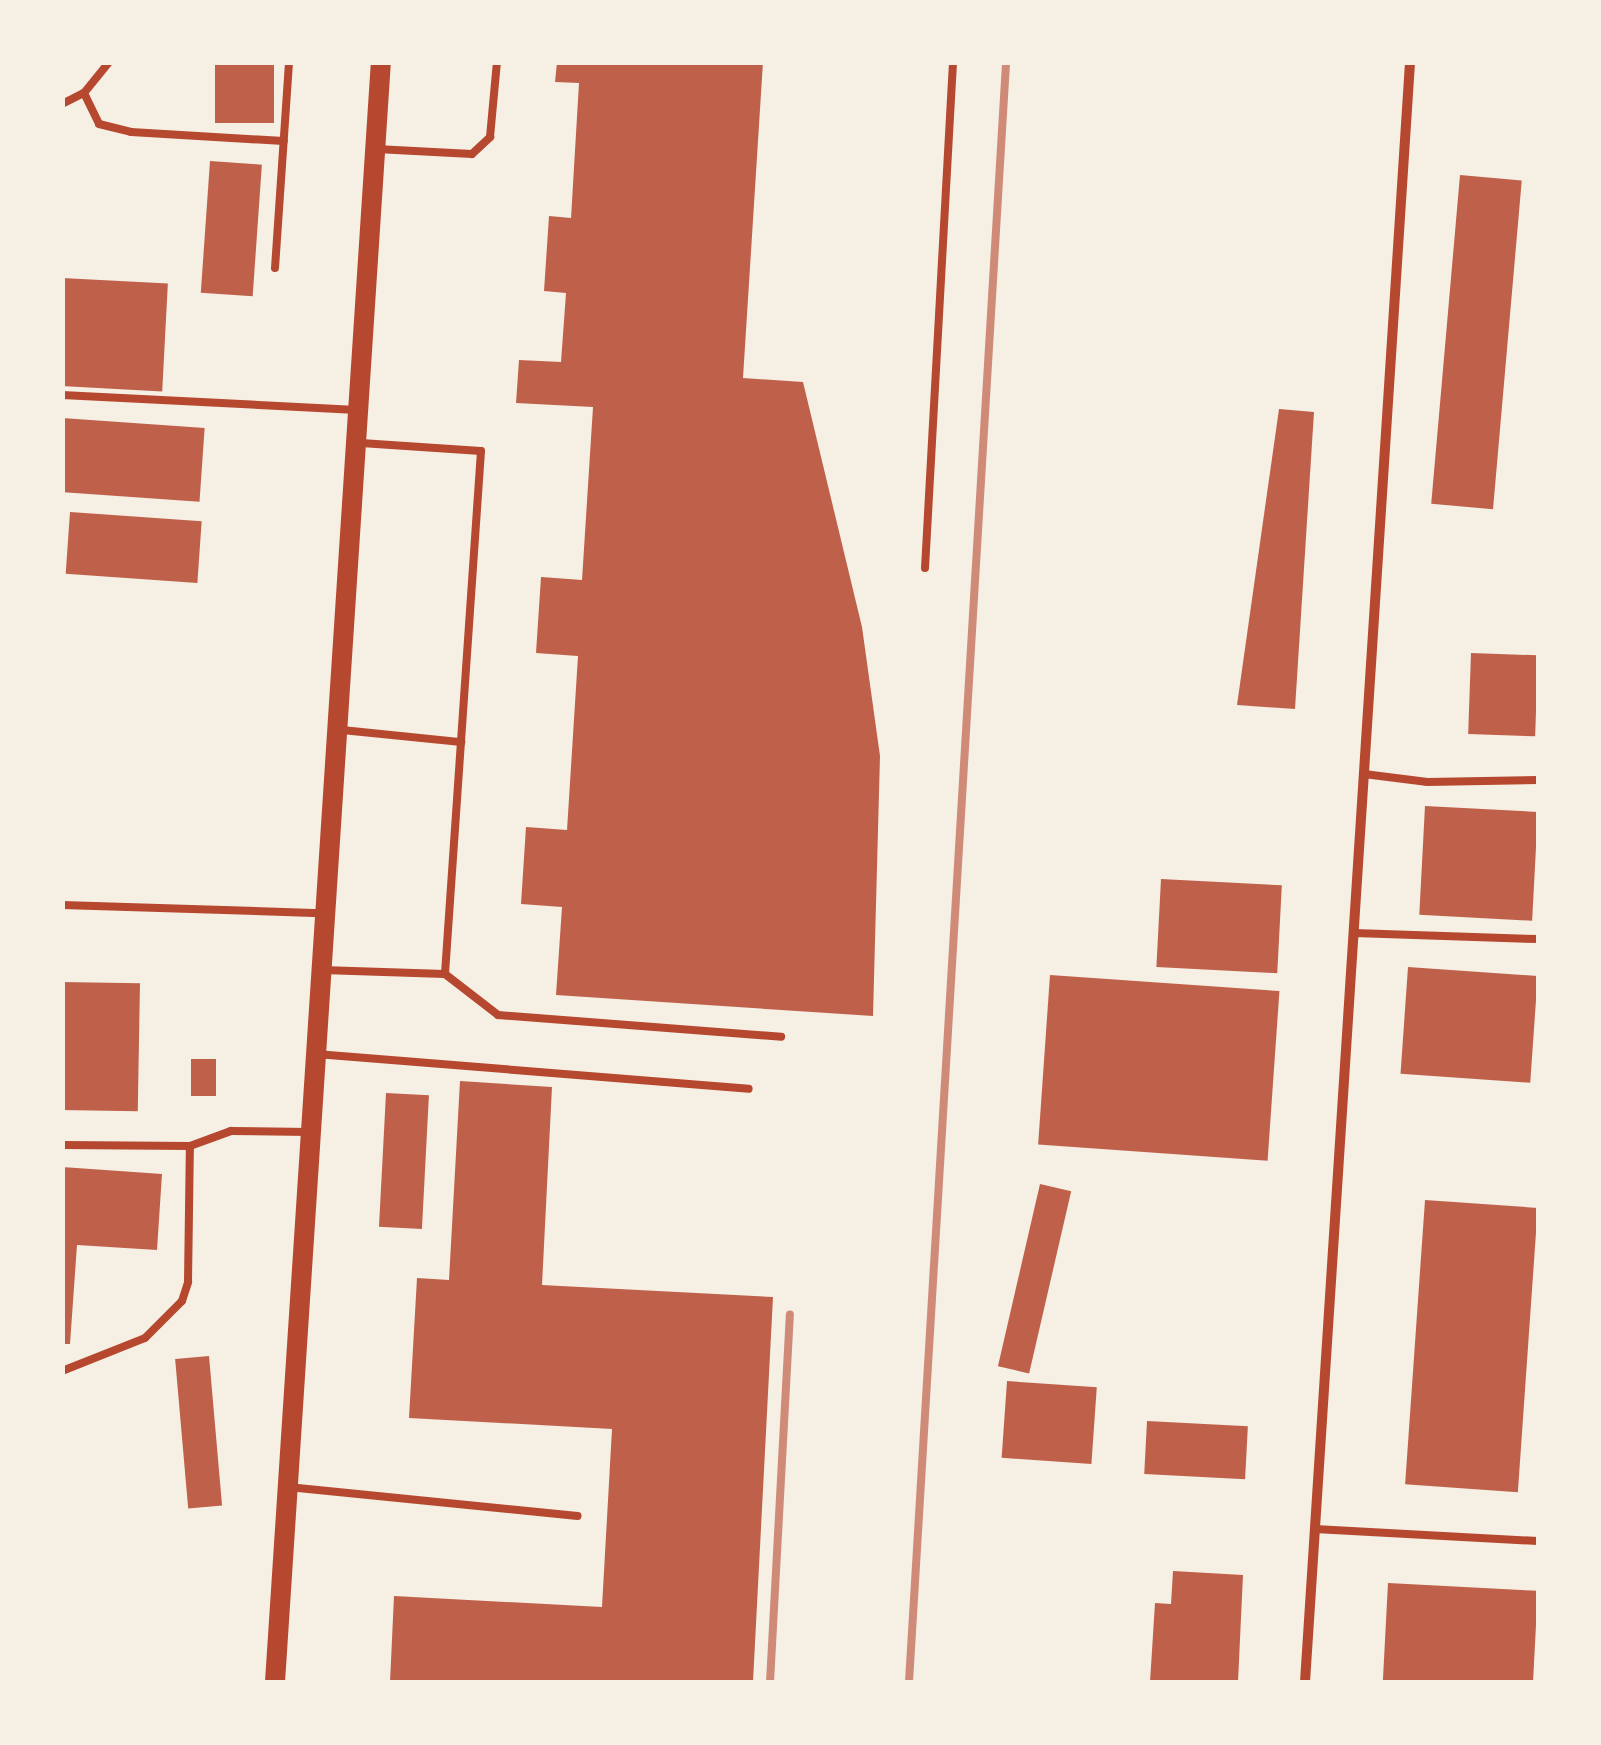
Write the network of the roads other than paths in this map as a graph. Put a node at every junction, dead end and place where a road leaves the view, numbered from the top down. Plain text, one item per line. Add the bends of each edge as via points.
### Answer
1 (110, 62) edge
2 (289, 62) edge
3 (381, 62) edge
4 (497, 62) edge
5 (953, 62) edge
6 (1410, 62) edge
7 (84, 92) junction
8 (62, 104) edge
9 (284, 141) junction
10 (375, 149) junction
11 (275, 268) dead end
12 (62, 395) edge
13 (358, 410) junction
14 (356, 443) junction
15 (925, 568) dead end
16 (337, 729) junction
17 (461, 742) junction
18 (1364, 774) junction
19 (1538, 780) edge
20 (62, 904) edge
21 (325, 913) junction
22 (1354, 933) junction
23 (1538, 939) edge
24 (322, 970) junction
25 (445, 974) junction
26 (781, 1037) dead end
27 (316, 1054) junction
28 (750, 1089) dead end
29 (310, 1132) junction
30 (62, 1145) edge
31 (190, 1146) junction
32 (62, 1371) edge
33 (288, 1487) junction
34 (578, 1516) dead end
35 (1315, 1529) junction
36 (1538, 1541) edge
37 (276, 1682) edge
38 (1305, 1682) edge

1 - 7 lane
2 - 9 lane
3 - 10 main road
4 - 10 lane via 490,137 472,154
5 - 15 lane
6 - 18 street
7 - 8 lane
7 - 9 lane via 99,124 131,132
9 - 11 lane
10 - 13 main road
12 - 13 lane
13 - 14 main road
14 - 16 main road
14 - 17 lane via 481,451
16 - 17 lane
16 - 21 main road
17 - 25 lane
18 - 19 lane via 1427,782
18 - 22 street
20 - 21 lane
21 - 24 main road
22 - 23 lane
22 - 35 street
24 - 25 lane
24 - 27 main road
25 - 26 lane via 498,1016
27 - 28 lane
27 - 29 main road
29 - 31 lane via 231,1131
29 - 33 main road
30 - 31 lane
31 - 32 lane via 188,1282 182,1300 144,1338
33 - 34 lane
33 - 37 main road
35 - 36 lane
35 - 38 street

